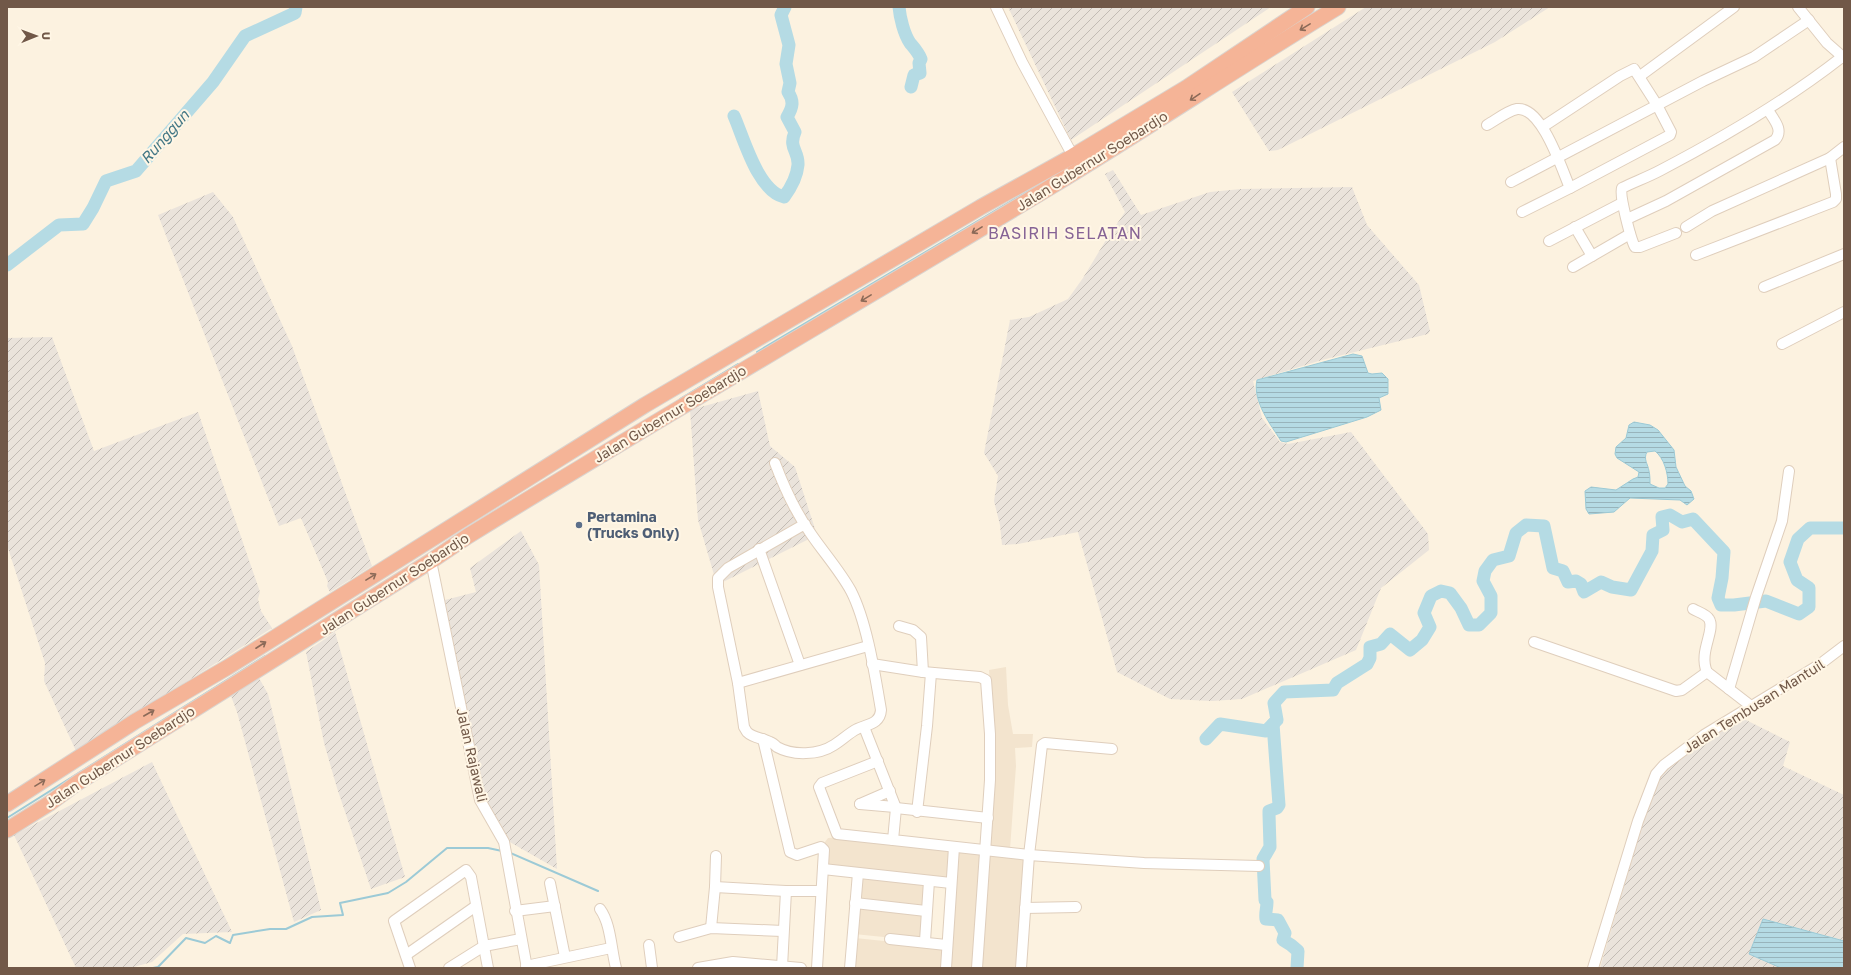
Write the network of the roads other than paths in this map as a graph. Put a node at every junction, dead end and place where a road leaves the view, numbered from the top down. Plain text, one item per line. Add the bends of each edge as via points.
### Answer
1 (996, 7) edge
2 (1307, 7) edge
3 (1338, 7) edge
4 (1734, 7) edge
5 (1798, 7) edge
6 (1809, 20) junction
7 (1843, 57) edge
8 (1640, 76) junction
9 (1657, 105) junction
10 (1768, 110) junction
11 (1487, 125) dead end
12 (1544, 126) junction
13 (1844, 148) edge
14 (1073, 156) junction
15 (1557, 158) junction
16 (1830, 158) junction
17 (1511, 182) dead end
18 (1570, 188) junction
19 (1622, 203) junction
20 (1522, 212) dead end
21 (1627, 219) junction
22 (1575, 227) junction
23 (1686, 227) dead end
24 (1676, 232) dead end
25 (1630, 234) junction
26 (1549, 240) dead end
27 (1844, 254) edge
28 (1696, 255) dead end
29 (1592, 256) junction
30 (1573, 267) dead end
31 (1764, 287) dead end
32 (1844, 312) edge
33 (1782, 344) dead end
34 (743, 347) junction
35 (754, 364) junction
36 (775, 463) dead end
37 (1789, 471) dead end
38 (805, 524) junction
39 (759, 549) junction
40 (431, 561) junction
41 (1693, 609) dead end
42 (899, 626) dead end
43 (1534, 642) dead end
44 (868, 646) junction
45 (1844, 646) edge
46 (872, 664) junction
47 (800, 665) junction
48 (927, 672) junction
49 (1707, 672) junction
50 (738, 683) junction
51 (1729, 689) junction
52 (1751, 706) junction
53 (864, 727) junction
54 (763, 739) junction
55 (1112, 749) dead end
56 (878, 761) junction
57 (890, 791) junction
58 (7, 804) edge
59 (896, 808) junction
60 (917, 812) junction
61 (988, 818) junction
62 (7, 830) edge
63 (893, 840) junction
64 (954, 847) junction
65 (986, 850) junction
66 (1029, 855) junction
67 (716, 856) dead end
68 (1259, 866) dead end
69 (823, 869) junction
70 (858, 873) junction
71 (929, 881) junction
72 (950, 882) junction
73 (550, 883) dead end
74 (715, 887) junction
75 (786, 891) junction
76 (821, 891) junction
77 (855, 903) junction
78 (476, 906) junction
79 (555, 906) junction
80 (1076, 907) dead end
81 (1025, 908) junction
82 (600, 909) dead end
83 (515, 910) junction
84 (926, 911) junction
85 (711, 928) junction
86 (783, 931) junction
87 (679, 937) dead end
88 (521, 939) junction
89 (890, 939) dead end
90 (925, 941) junction
91 (649, 945) dead end
92 (946, 945) junction
93 (484, 946) junction
94 (611, 948) junction
95 (406, 956) junction
96 (565, 957) junction
97 (526, 967) edge
98 (782, 967) junction
99 (410, 968) edge
100 (449, 968) edge
101 (488, 968) edge
102 (616, 968) edge
103 (652, 968) edge
104 (698, 968) edge
105 (801, 968) edge
106 (817, 968) edge
107 (850, 968) edge
108 (946, 968) edge
109 (977, 968) edge
110 (1021, 968) edge
111 (1593, 968) edge

1 - 14 street via 1022,62
2 - 14 highway, Jalan Gubernur Soebardjo via 1186,88
3 -> 35 highway, Jalan Gubernur Soebardjo via 1053,185
4 - 8 street
5 - 6 street
6 - 7 street via 1827,43
6 - 9 street via 1763,52
7 - 10 street
8 - 9 street
8 - 12 street via 1634,69 1620,76
9 - 15 street
9 - 18 street via 1671,131 1670,134
10 - 19 street via 1660,171 1622,188
10 - 21 street via 1780,130 1775,140 1666,201
11 - 12 street via 1518,109 1532,113
12 - 15 street
13 - 16 street
14 - 34 highway, Jalan Gubernur Soebardjo
15 - 17 street
15 - 18 street
16 - 23 street via 1712,211
16 - 28 street via 1836,196 1833,202
18 - 20 street
19 - 21 street
19 - 22 street
21 - 25 street
22 - 26 street
22 - 29 street
24 - 25 street via 1637,247
25 - 29 street
27 - 31 street
29 - 30 street
32 - 33 street
34 - 35 highway
58 -> 34 highway, Jalan Gubernur Soebardjo via 134,722 228,666 645,404
35 - 40 highway, Jalan Gubernur Soebardjo via 490,522
36 - 38 street via 781,480
37 - 51 street via 1782,521
38 - 39 street
38 - 44 street via 851,590
39 - 47 street
39 - 50 street via 728,568 718,578
40 - 62 highway, Jalan Gubernur Soebardjo via 77,783
40 - 83 street, Jalan Rajawali via 480,800 504,842
41 - 49 street via 1705,616 1711,625 1704,654
42 - 48 street via 913,630 921,637
43 - 49 street via 1676,691 1682,690
44 - 46 street
44 - 47 street
45 - 52 street, Jalan Tembusan Mantuil via 1819,665
46 - 48 street
46 - 53 street via 881,714 876,722
47 - 50 street
48 - 60 street via 927,726
48 - 61 street via 980,677 986,680 991,750
49 - 51 street
50 - 54 street via 744,727 750,735
51 - 52 street
52 - 111 street, Jalan Tembusan Mantuil via 1688,746 1656,774 1638,821
53 - 54 street via 856,729 830,747 815,752 792,752
53 - 56 street
54 - 69 street via 790,852 797,855 822,848
55 - 66 street via 1066,744 1042,745
56 - 57 street
56 - 63 street via 822,783 819,787 837,834
57 - 59 street
57 - 59 street via 860,804
59 - 60 street
59 - 63 street
60 - 61 street
61 - 65 street
63 - 64 street
64 - 65 street
64 - 72 street
65 - 66 street
65 - 109 street
66 - 68 street via 1144,863
66 - 81 street
67 - 74 street
69 - 70 street
69 - 76 street
70 - 71 street
70 - 77 street
71 - 72 street
71 - 84 street
72 - 92 street
73 - 79 street
74 - 75 street
74 - 85 street
75 - 76 street
75 - 86 street
76 - 106 street
77 - 84 street
77 - 107 street
78 - 93 street
78 - 95 street
78 - 95 street via 470,874 464,870 394,921
79 - 83 street
79 - 96 street
80 - 81 street
81 - 110 street
82 - 94 street via 607,920
83 - 88 street, Jalan Rajawali
84 - 90 street
85 - 86 street
85 - 87 street
86 - 98 street
88 - 93 street
88 - 97 street, Jalan Rajawali
89 - 90 street
90 - 92 street
91 - 103 street
92 - 108 street
93 - 100 street
93 - 101 street
94 - 96 street
94 - 102 street
95 - 99 street
96 - 97 street
98 - 104 street via 733,962
98 - 105 street

